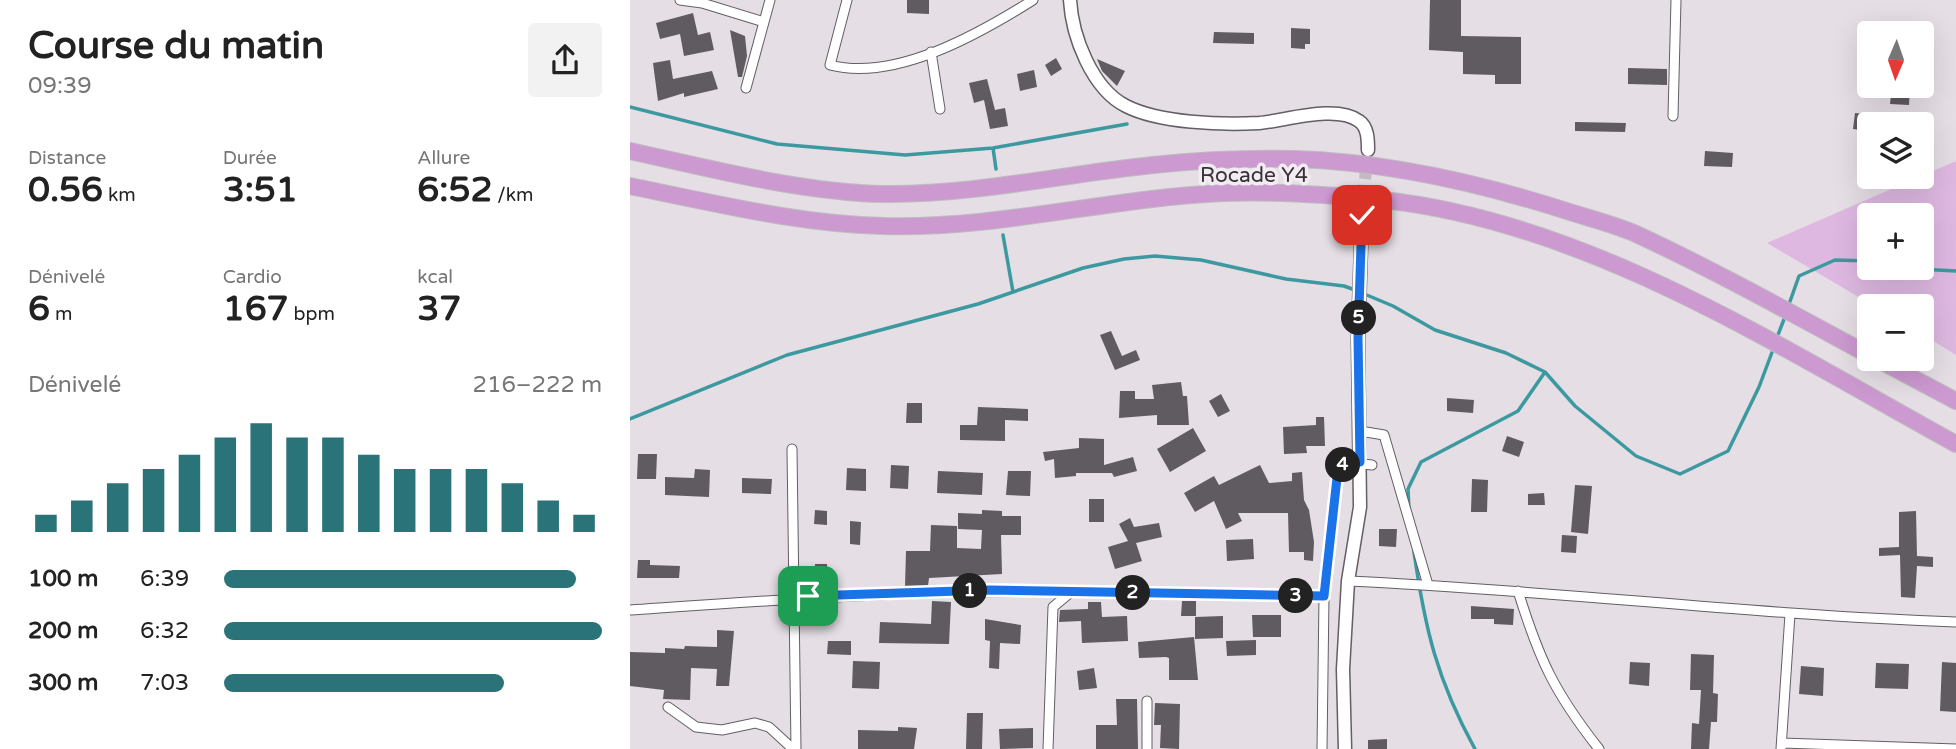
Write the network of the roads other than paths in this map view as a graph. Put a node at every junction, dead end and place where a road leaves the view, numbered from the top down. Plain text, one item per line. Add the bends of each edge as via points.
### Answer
1 (680, 0) edge
2 (770, 0) edge
3 (847, 0) edge
4 (1033, 0) edge
5 (1070, 0) edge
6 (1676, 0) edge
7 (702, 1) edge
8 (764, 22) junction
9 (931, 52) junction
10 (747, 88) dead end
11 (940, 108) dead end
12 (1673, 117) dead end
13 (1368, 150) tunnel mouth
14 (630, 151) edge
15 (630, 186) edge
16 (1362, 215) tunnel mouth
17 (1857, 348) edge
18 (1900, 371) edge
19 (1956, 401) edge
20 (1360, 431) junction
21 (1956, 444) edge
22 (792, 449) dead end
23 (1366, 463) junction
24 (1348, 581) junction
25 (1429, 585) junction
26 (1518, 591) junction
27 (1071, 592) junction
28 (1324, 596) junction
29 (794, 598) junction
30 (630, 610) edge
31 (1790, 614) junction
32 (1956, 622) edge
33 (1147, 701) dead end
34 (668, 707) dead end
35 (1782, 746) edge
36 (794, 749) edge
37 (1048, 749) edge
38 (1147, 749) edge
39 (1322, 749) edge
40 (1345, 749) edge
41 (1599, 749) edge
42 (1956, 749) edge

1 - 7 street
2 - 8 street
3 - 9 street via 830,65 845,69 886,66
4 - 9 street via 971,36
5 - 13 street via 1079,43 1096,75 1126,106 1167,118 1215,123 1260,123 1338,113 1365,127
6 - 12 street
7 - 8 street
8 - 10 street
9 - 11 street
14 - 17 highway, Rocade Y4 via 768,180 885,194 1009,185 1216,159 1298,159 1391,169 1474,185 1631,232
15 - 21 highway, Rocade Y4 via 812,220 886,226 1013,219 1224,193 1387,201 1535,234 1616,264 1807,361
16 - 20 street
18 - 19 highway
20 - 23 street
20 - 25 street via 1384,435
22 - 29 street
23 - 24 street
23 - 28 street via 1345,462 1338,469
24 - 25 street
24 - 40 street
25 - 26 street
26 - 31 street
26 - 41 street via 1550,679
27 - 28 street
27 - 29 street via 990,590
27 - 37 street via 1053,607
28 - 39 street
29 - 30 street
29 - 36 street
31 - 32 street
31 - 35 street
33 - 38 street
34 - 36 street via 696,727 722,730 755,723 769,727
35 - 42 street

